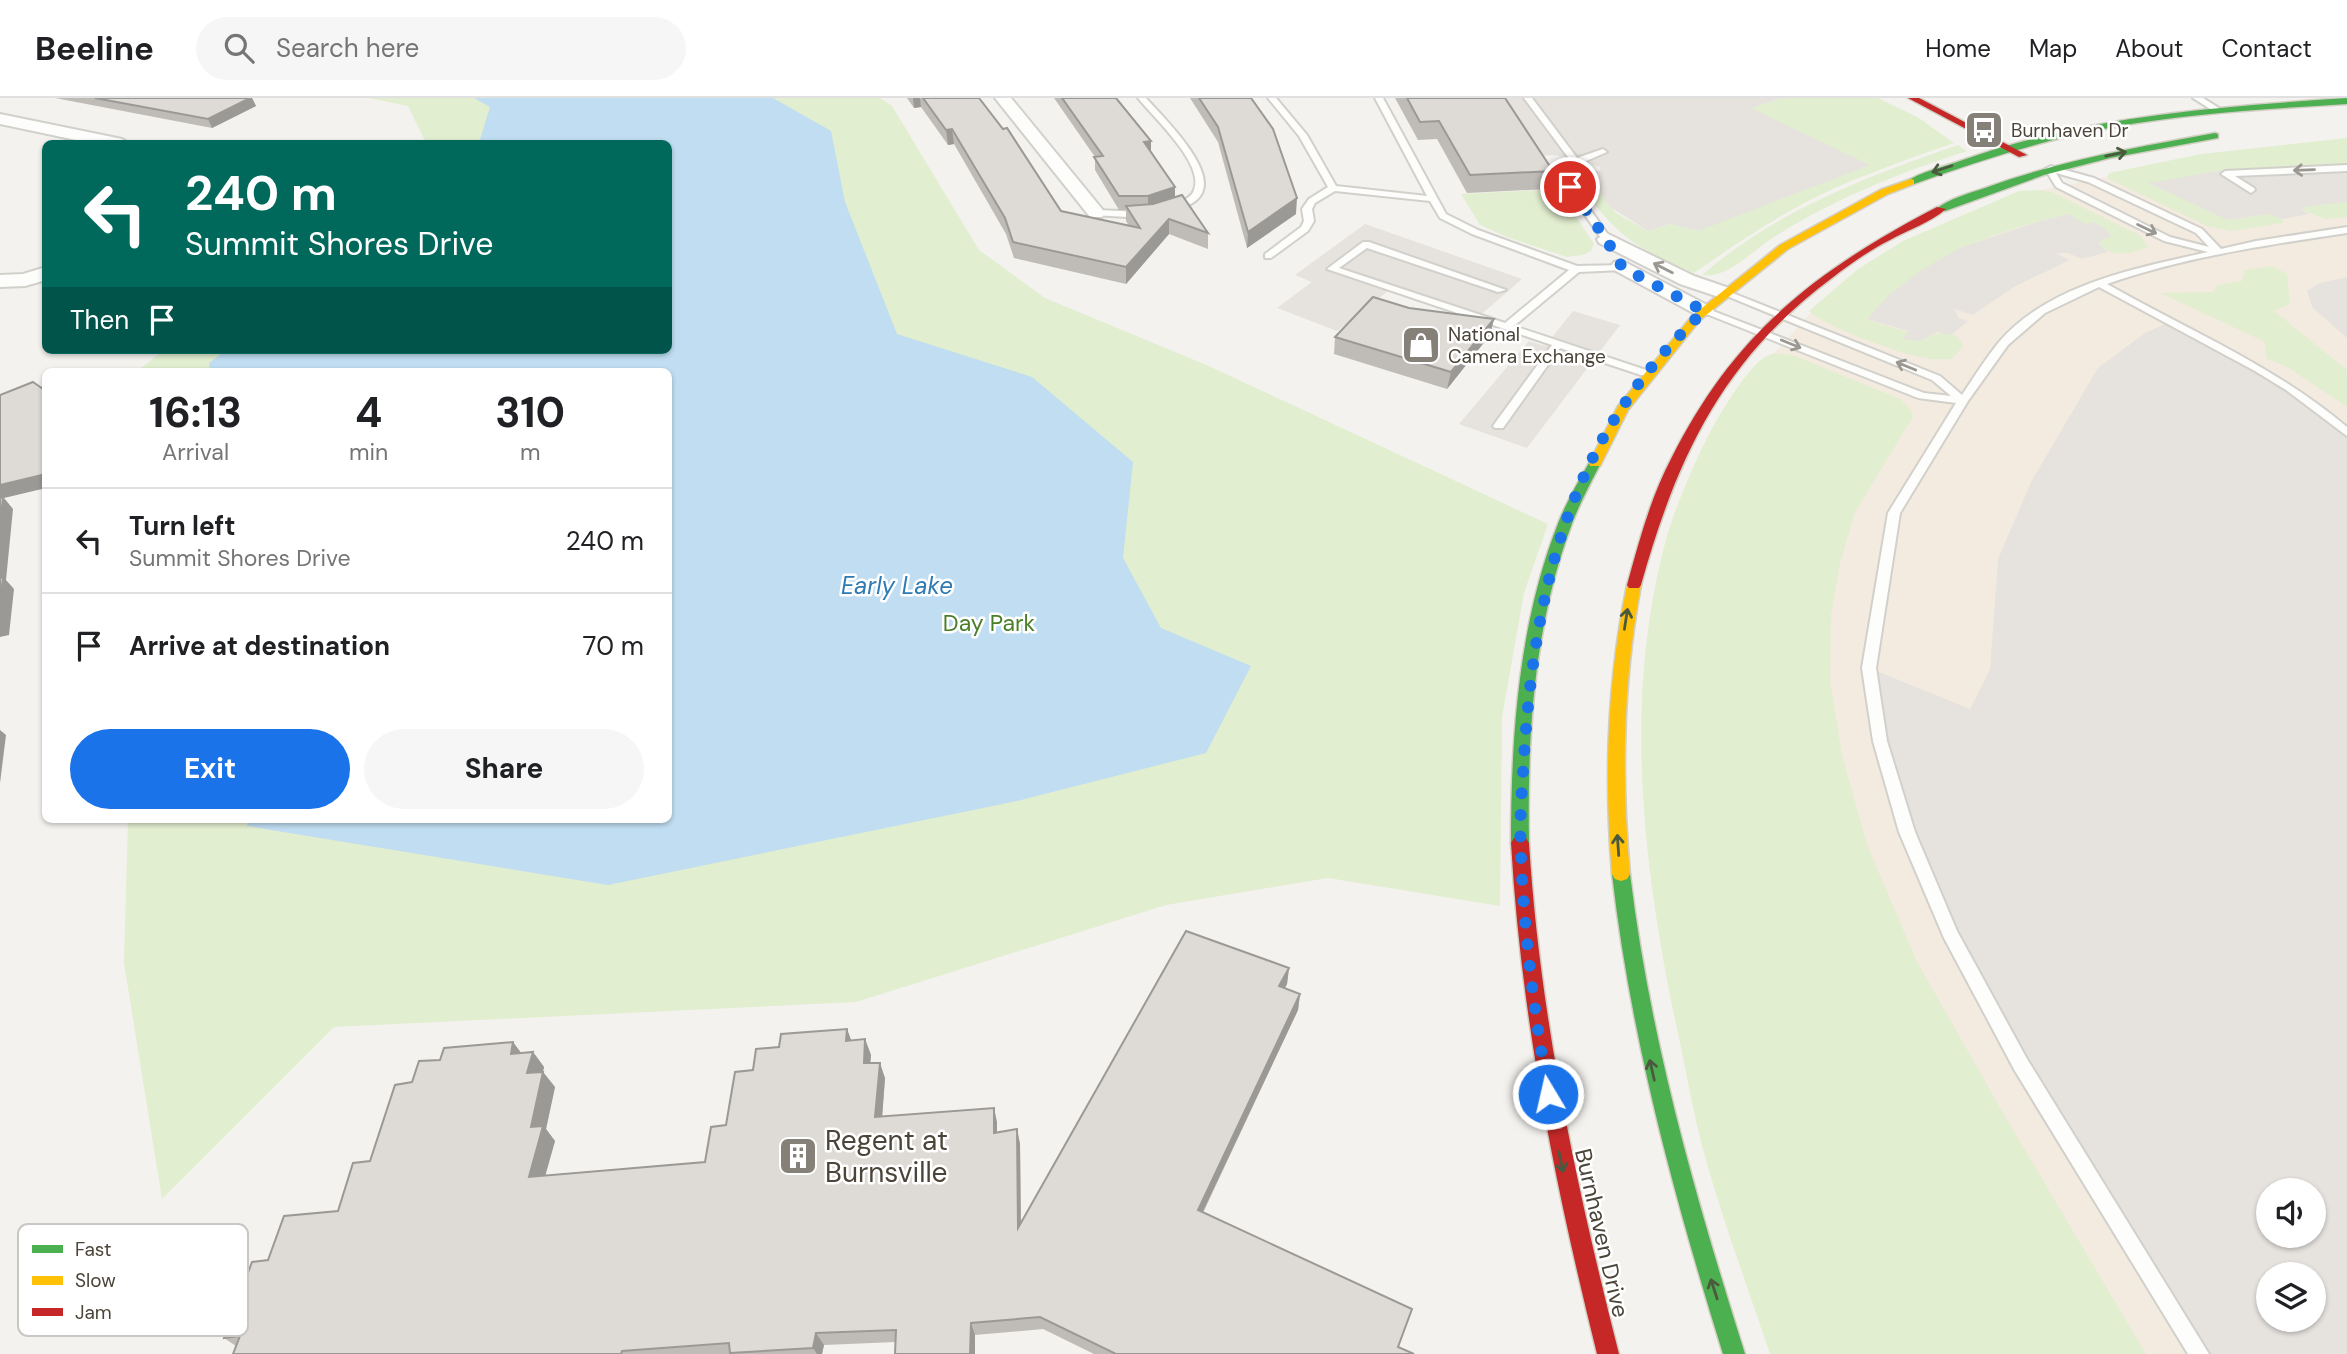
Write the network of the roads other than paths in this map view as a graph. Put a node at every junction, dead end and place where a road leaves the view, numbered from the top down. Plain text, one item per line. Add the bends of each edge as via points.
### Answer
1 (1003, 98) edge
2 (1142, 98) edge
3 (1272, 98) edge
4 (1379, 98) edge
5 (1528, 98) edge
6 (1912, 98) edge
7 (2197, 98) edge
8 (2347, 100) edge
9 (2266, 102) edge
10 (2218, 110) junction
11 (0, 119) edge
12 (2226, 134) dead end
13 (102, 140) edge
14 (2007, 147) junction
15 (1603, 152) dead end
16 (1575, 161) junction
17 (2347, 168) edge
18 (2049, 169) junction
19 (1333, 188) junction
20 (2251, 190) dead end
21 (1433, 199) junction
22 (1097, 213) joint
23 (2344, 234) edge
24 (1606, 239) junction
25 (2220, 253) junction
26 (1268, 256) dead end
27 (1622, 267) junction
28 (1576, 269) junction
29 (42, 274) edge
30 (0, 281) edge
31 (2099, 283) junction
32 (1501, 290) dead end
33 (1722, 292) junction
34 (1704, 311) junction
35 (1779, 314) junction
36 (1508, 326) junction
37 (1762, 333) junction
38 (1559, 343) junction
39 (1646, 373) junction
40 (1963, 401) junction
41 (1499, 425) dead end
42 (2347, 433) edge
43 (1608, 1354) edge
44 (1734, 1354) edge
45 (2199, 1354) edge

1 - 22 street
2 - 22 lane via 1183,146 1200,176 1199,191 1161,212 1134,216
3 - 19 lane via 1303,135
4 - 21 lane
5 - 16 lane
6 - 14 street
7 - 10 lane
8 - 9 street, Burnhaven Drive
9 - 10 street, Burnhaven Drive
10 - 14 street, Burnhaven Drive
11 - 13 street
18 -> 12 street
14 - 18 street
14 -> 33 street, Burnhaven Drive via 1929,173 1859,204 1798,236
15 - 16 lane
16 - 24 lane via 1558,170
17 -> 20 lane via 2225,174
18 - 25 lane via 2091,180 2199,231
18 -> 25 lane via 2059,185 2156,233
18 - 35 street via 1908,225 1811,285
19 - 21 lane
19 - 26 lane via 1312,201 1305,229
21 - 28 lane via 1443,216 1464,227
23 - 25 lane
24 - 27 street
33 -> 24 street via 1687,280
25 - 31 lane via 2165,263
27 - 28 lane
27 - 34 street
28 - 36 lane
29 - 30 street
31 - 40 lane via 2041,312 2004,343
31 - 42 lane via 2274,375
32 - 36 lane via 1366,244 1332,269
33 - 34 street, Burnhaven Drive
33 - 35 lane
34 - 37 lane
34 - 39 street, Burnhaven Drive
35 - 37 street
40 -> 35 lane via 1936,378
36 - 38 lane
37 -> 40 lane via 1922,396
44 -> 37 street via 1665,1123 1643,1027 1619,866 1616,696 1632,584 1657,500 1707,398 1729,366
38 - 39 lane
38 - 41 lane
39 -> 43 street, Burnhaven Drive via 1603,439 1566,520 1552,564 1532,667 1522,788 1521,856 1551,1117
40 - 45 lane via 1894,513 1870,668 1880,741 1907,832 1950,933 2021,1065

